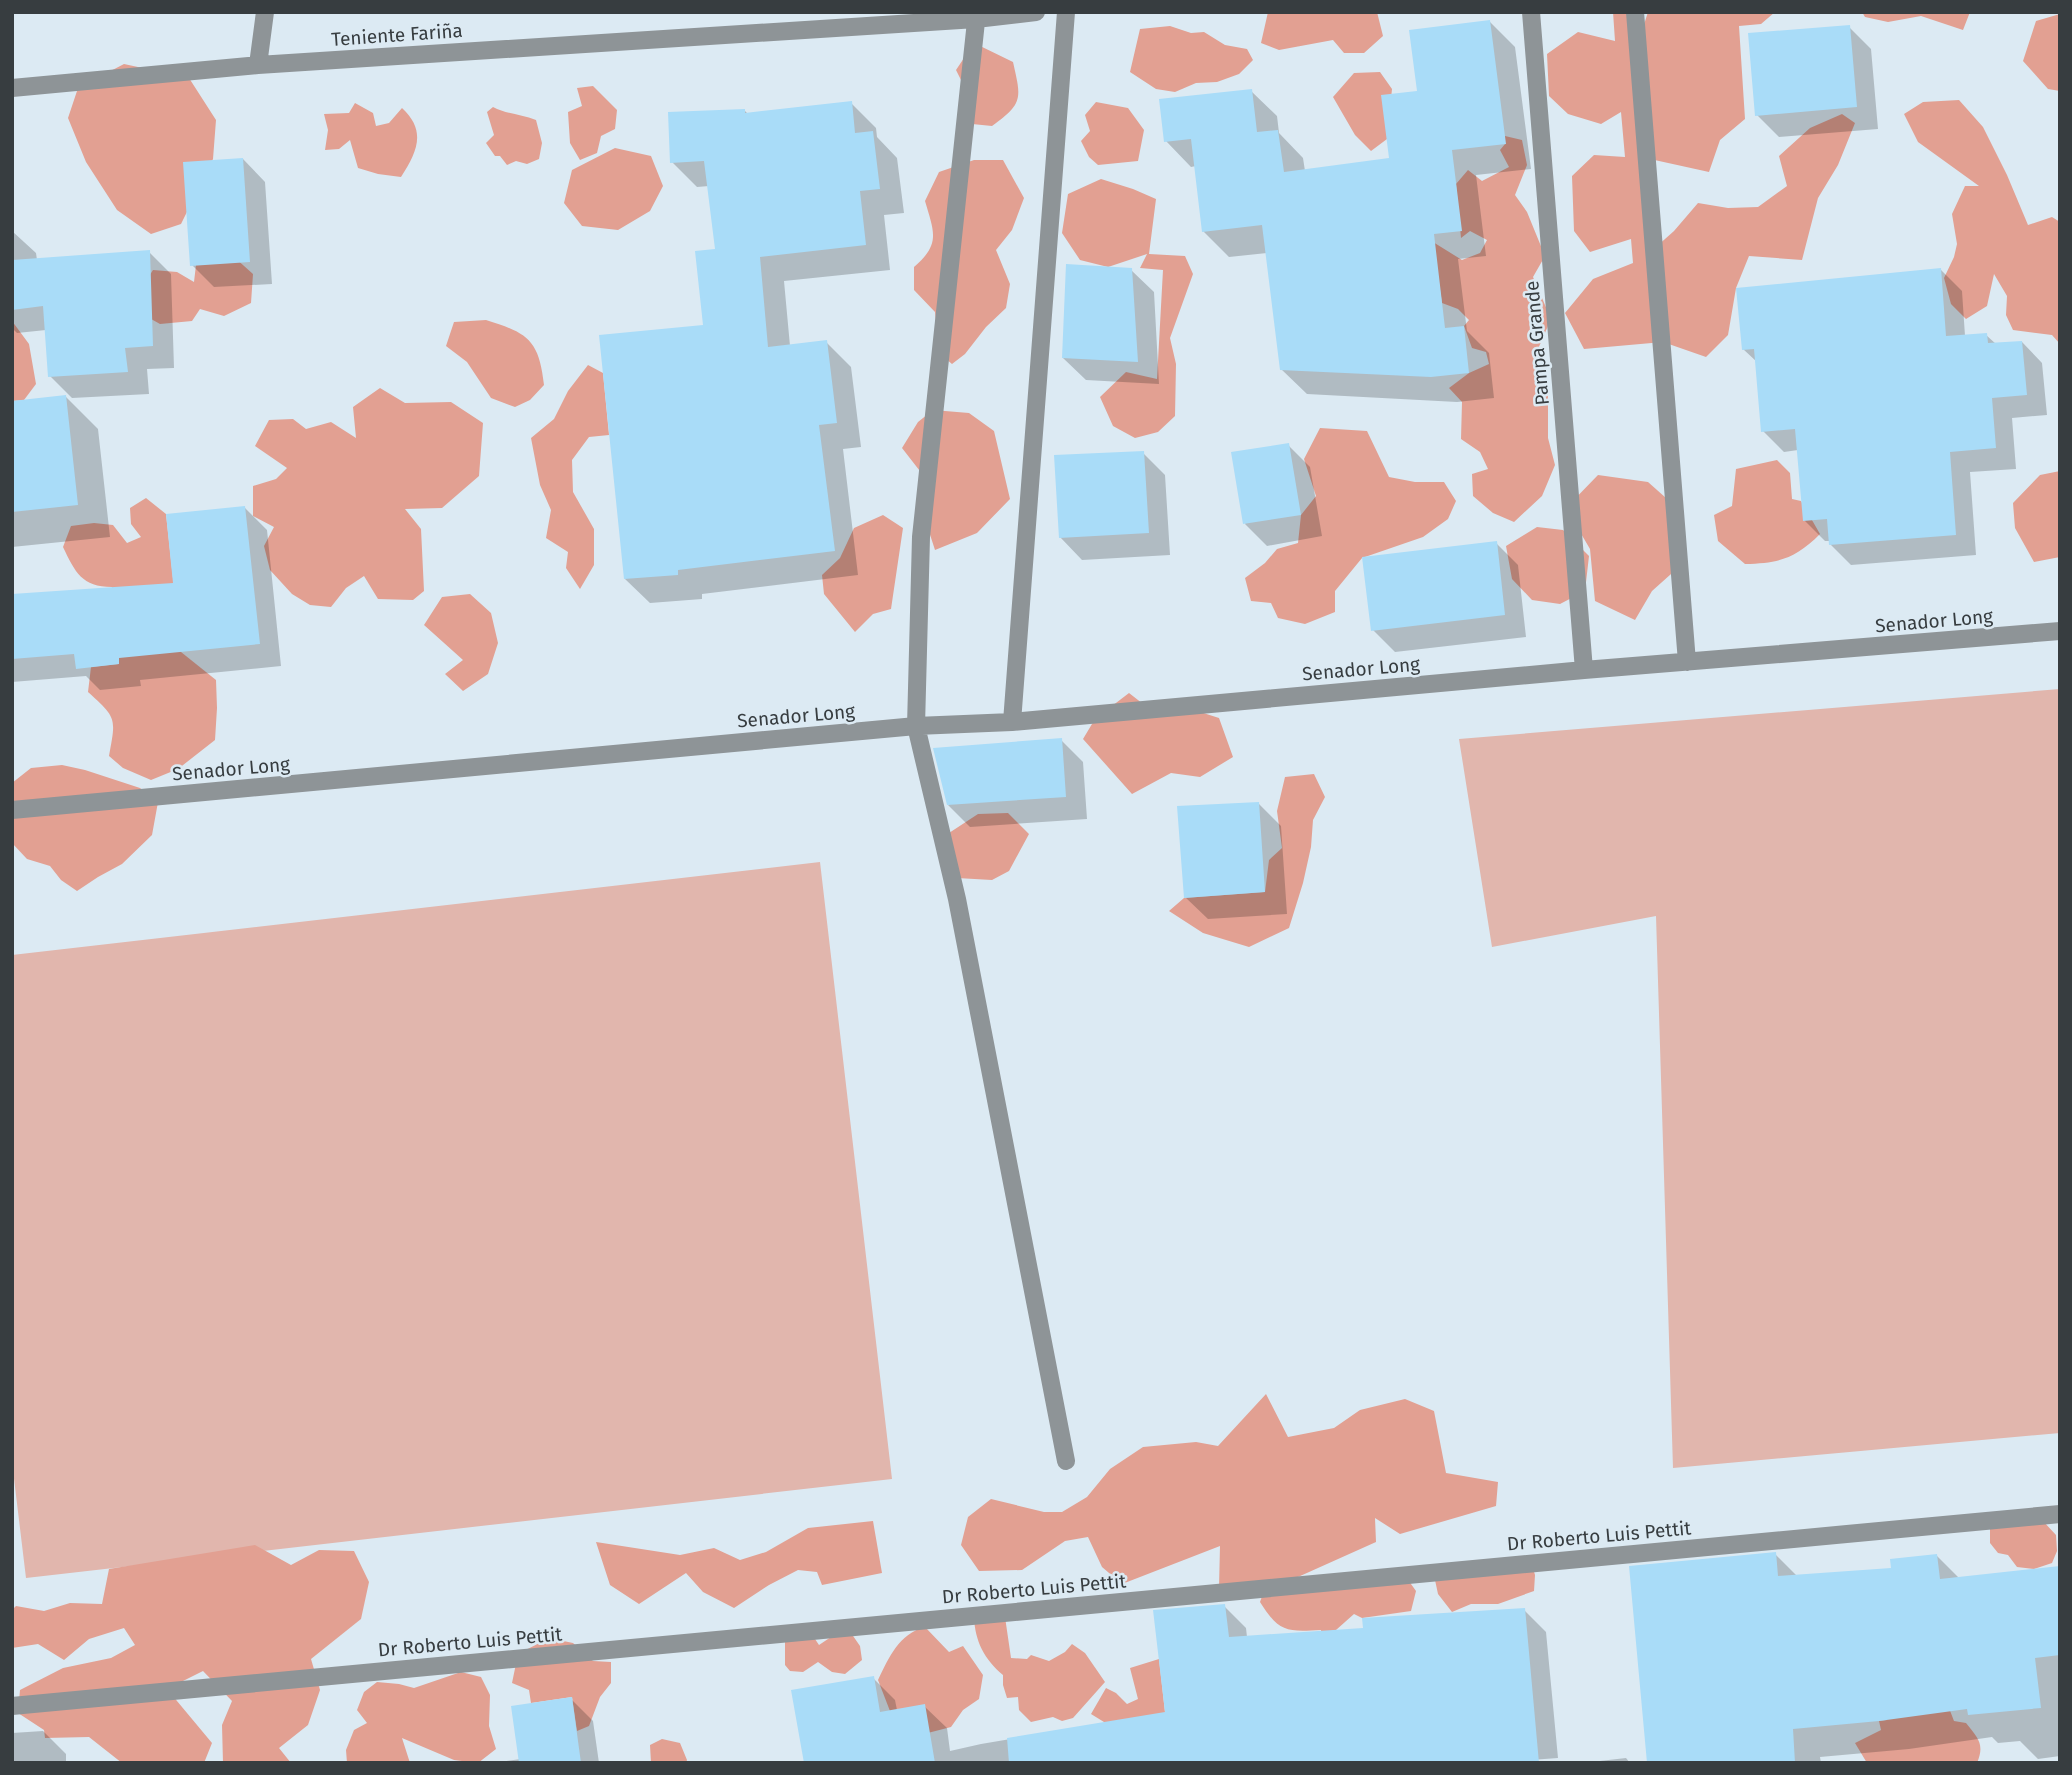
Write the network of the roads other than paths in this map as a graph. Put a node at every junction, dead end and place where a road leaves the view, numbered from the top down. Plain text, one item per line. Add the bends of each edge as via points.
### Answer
1 (265, 12) edge
2 (1036, 12) edge
3 (1066, 12) edge
4 (1531, 12) edge
5 (1635, 12) edge
6 (977, 16) edge
7 (258, 65) junction
8 (12, 88) edge
9 (2060, 631) edge
10 (1687, 662) junction
11 (1584, 670) junction
12 (1012, 722) junction
13 (916, 726) junction
14 (12, 810) edge
15 (1066, 1461) dead end
16 (2060, 1514) edge
17 (12, 1706) edge

1 - 7 street
2 - 6 street, Teniente Fariña
3 - 12 street
4 - 11 street, Pampa Grande
5 - 10 street
6 - 7 street, Teniente Fariña
6 - 13 street via 921,537
7 - 8 street, Teniente Fariña
9 - 10 street, Senador Long
10 - 11 street, Senador Long
11 - 12 street, Senador Long
12 - 13 street, Senador Long
13 - 14 street, Senador Long
13 - 15 street via 957,899
16 - 17 street, Dr Roberto Luis Pettit

